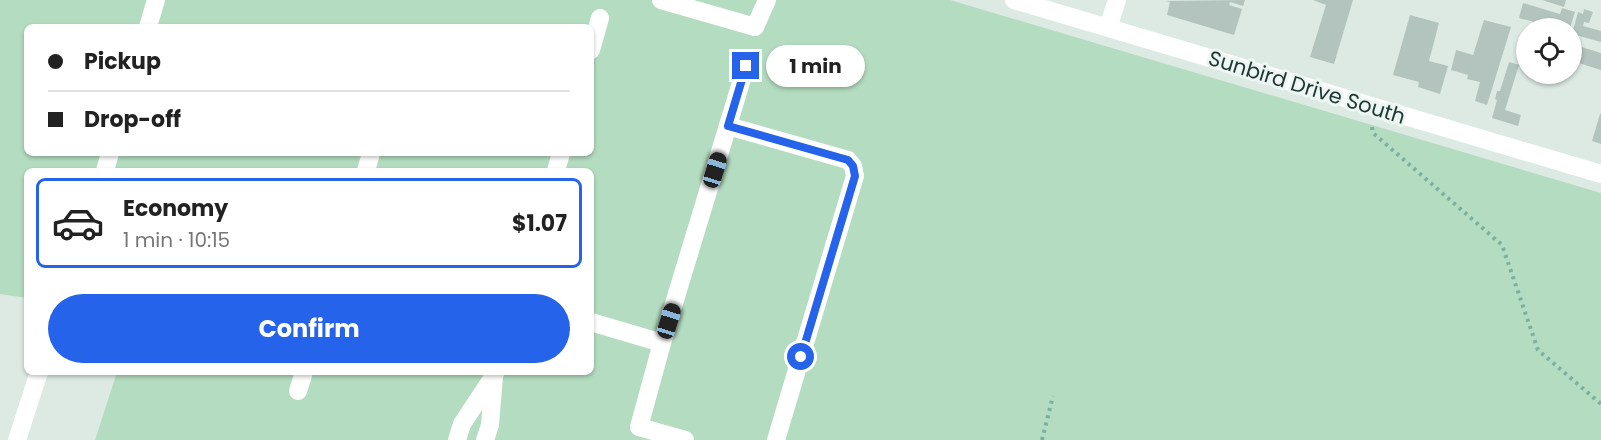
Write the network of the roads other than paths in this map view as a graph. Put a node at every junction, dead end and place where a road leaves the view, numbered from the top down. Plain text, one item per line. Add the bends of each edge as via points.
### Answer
1 (156, 0) edge
2 (661, 0) edge
3 (767, 0) edge
4 (1014, 0) edge
5 (1117, 0) edge
6 (600, 18) dead end
7 (149, 24) edge
8 (1108, 28) junction
9 (594, 39) edge
10 (746, 66) dead end
11 (728, 126) junction
12 (1601, 174) edge
13 (594, 323) edge
14 (662, 343) junction
15 (38, 375) edge
16 (303, 375) edge
17 (491, 375) edge
18 (492, 375) edge
19 (298, 391) dead end
20 (637, 433) edge
21 (17, 440) edge
22 (457, 440) edge
23 (485, 440) edge
24 (685, 440) edge
25 (776, 440) edge

1 - 7 street
2 - 3 street via 755,27
4 - 8 street, Sunbird Drive South
5 - 8 street
6 - 9 street
8 - 12 street, Sunbird Drive South
10 - 11 street
11 - 14 street
11 - 25 street via 848,160 855,176
13 - 14 street
14 - 20 street
15 - 21 street
16 - 19 street
17 - 22 street
18 - 23 street via 490,426
20 - 24 street

